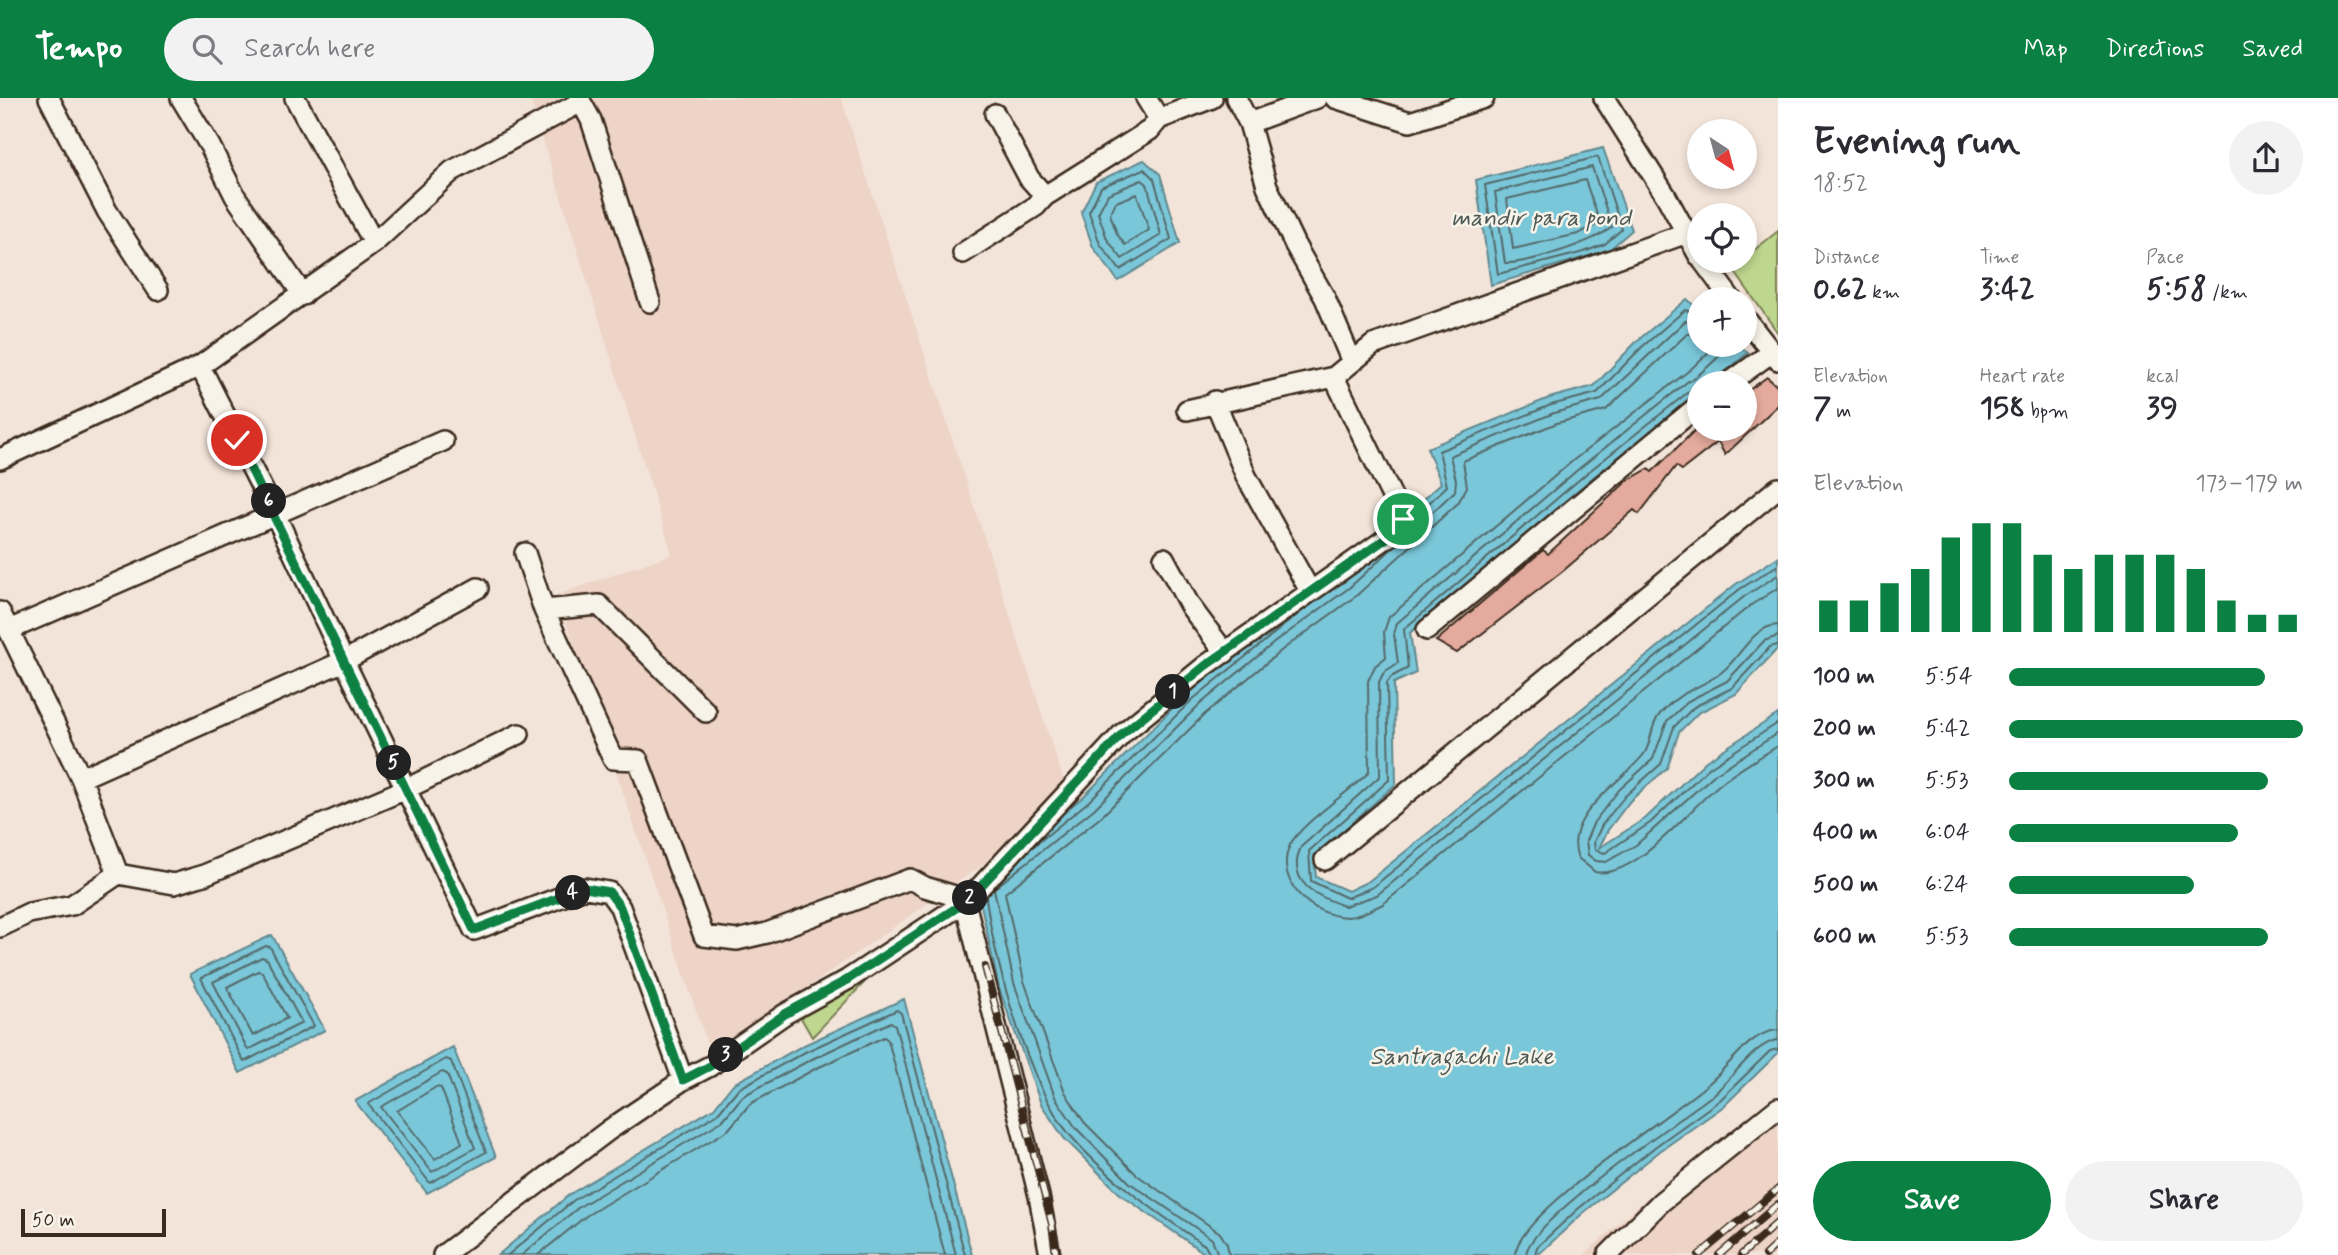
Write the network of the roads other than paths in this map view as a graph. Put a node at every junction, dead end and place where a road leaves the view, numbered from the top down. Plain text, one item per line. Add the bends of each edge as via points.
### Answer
1 (49, 98) edge
2 (181, 98) edge
3 (295, 98) edge
4 (1146, 98) edge
5 (1212, 98) edge
6 (1236, 98) edge
7 (1317, 98) edge
8 (1335, 98) edge
9 (1484, 98) edge
10 (1604, 98) edge
11 (580, 100) edge
12 (995, 114) dead end
13 (1159, 119) junction
14 (1249, 123) junction
15 (1045, 196) junction
16 (1686, 233) joint
17 (374, 243) junction
18 (963, 253) dead end
19 (158, 290) dead end
20 (303, 295) junction
21 (650, 302) dead end
22 (1757, 333) edge
23 (1775, 356) edge
24 (1352, 362) junction
25 (200, 366) junction
26 (1749, 371) edge
27 (1334, 377) junction
28 (1215, 401) junction
29 (1187, 410) dead end
30 (1687, 415) edge
31 (443, 441) dead end
32 (0, 459) edge
33 (1778, 488) edge
34 (275, 514) junction
35 (525, 553) dead end
36 (1164, 558) dead end
37 (478, 588) dead end
38 (1310, 591) junction
39 (544, 610) junction
40 (0, 612) edge
41 (9, 630) junction
42 (1427, 630) dead end
43 (1225, 653) junction
44 (344, 661) junction
45 (706, 712) dead end
46 (519, 734) dead end
47 (81, 778) junction
48 (406, 789) junction
49 (1325, 860) dead end
50 (118, 874) junction
51 (967, 901) junction
52 (0, 928) edge
53 (683, 1080) junction
54 (1778, 1108) edge
55 (443, 1255) edge
56 (1050, 1255) edge
57 (1608, 1255) edge

1 - 19 street via 107,211
2 - 20 street via 235,196
3 - 17 street
4 - 13 street
5 - 13 street
6 - 14 street
7 - 14 street
8 - 9 street via 1410,122
10 - 16 street
11 - 17 street via 452,171
11 - 21 street via 592,120
12 - 15 street via 1029,178
13 - 15 street via 1150,130
14 - 24 street via 1267,186 1325,298
15 - 18 street
16 - 24 street via 1373,345
17 - 20 street
20 - 25 street
22 - 23 street
23 - 26 street
24 - 27 street
25 - 32 street
25 - 34 street
27 - 28 street
27 - 38 street via 1403,519 1401,528
28 - 29 street
28 - 38 street via 1245,476
30 - 42 street
31 - 34 street
33 - 49 street
34 - 41 street
34 - 44 street
35 - 39 street
36 - 43 street
37 - 44 street
38 - 43 street
39 - 45 street via 599,605
39 - 51 street via 614,760 638,760 704,936 737,940 766,933 910,879
40 - 41 street
41 - 47 street
43 - 51 street via 1123,733
44 - 47 street
44 - 48 street
46 - 48 street
47 - 50 street
48 - 50 street via 174,884
48 - 53 street via 474,930 585,888 609,892 620,907
50 - 52 street via 72,905 29,913
51 - 53 street
51 - 56 street
53 - 55 street
54 - 57 street via 1661,1202

